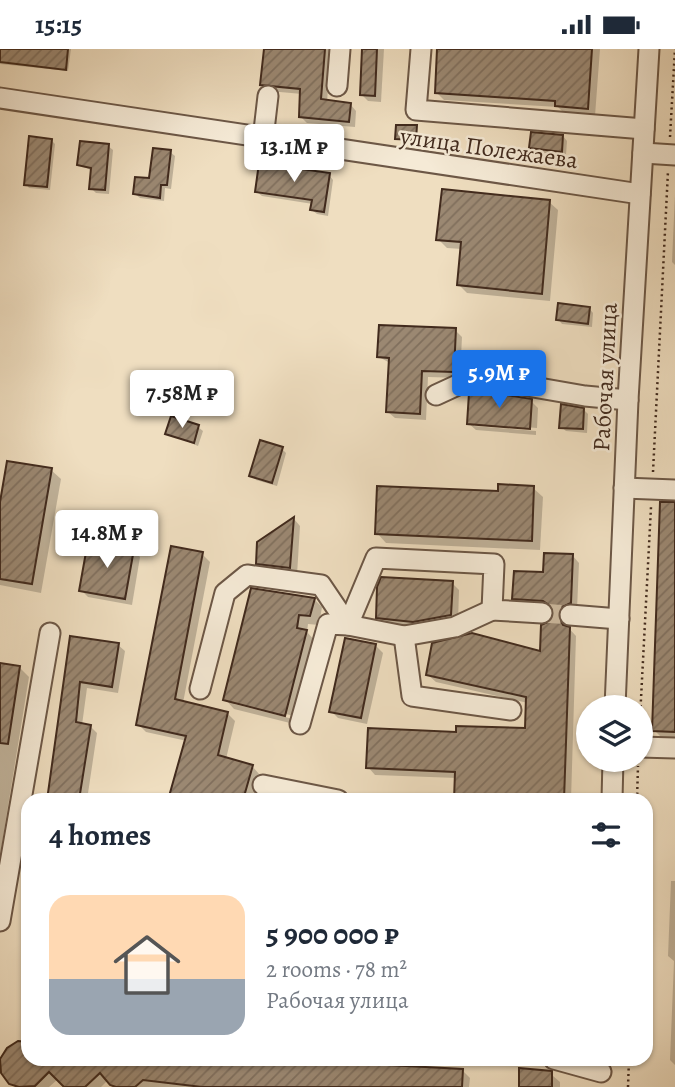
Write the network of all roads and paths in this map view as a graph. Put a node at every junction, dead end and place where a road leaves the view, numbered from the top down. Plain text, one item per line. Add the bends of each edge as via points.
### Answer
1 (340, 49) edge
2 (421, 49) edge
3 (649, 49) edge
4 (675, 49) edge
5 (337, 86) dead end
6 (268, 96) dead end
7 (0, 99) edge
8 (644, 129) junction
9 (263, 139) junction
10 (643, 153) junction
11 (672, 155) edge
12 (640, 194) junction
13 (436, 395) dead end
14 (628, 400) junction
15 (624, 488) junction
16 (652, 489) junction
17 (675, 490) edge
18 (492, 610) junction
19 (542, 613) tunnel mouth
20 (570, 615) tunnel mouth
21 (619, 619) junction
22 (348, 625) junction
23 (50, 633) dead end
24 (404, 636) junction
25 (200, 689) dead end
26 (616, 695) edge
27 (641, 695) edge
28 (511, 710) dead end
29 (300, 724) dead end
30 (653, 747) edge
31 (675, 748) edge
32 (613, 772) edge
33 (638, 772) edge
34 (263, 785) dead end
35 (29, 793) edge
36 (299, 793) edge
37 (612, 793) edge
38 (637, 793) edge
39 (21, 858) edge
40 (0, 921) edge
41 (578, 1066) edge
42 (629, 1066) edge
43 (601, 1073) edge
44 (628, 1087) edge

1 - 5 street
2 - 8 street via 416,110
3 - 8 street, Рабочая улица
4 - 11 path
6 - 9 street
7 - 9 street, улица Полежаева
8 - 10 street, Рабочая улица
9 - 12 street, улица Полежаева
10 - 11 street
10 - 12 street, Рабочая улица
11 - 16 path
12 - 14 street, Рабочая улица
13 - 14 street via 475,377
14 - 15 street, Рабочая улица
15 - 16 street
15 - 21 street, Рабочая улица
16 - 17 street
16 - 27 path
18 - 19 street
18 - 22 street via 494,564 376,558
18 - 24 street via 455,627
20 - 21 street
21 - 26 street, Рабочая улица
22 - 24 street
22 - 25 street via 321,585 247,575 225,593
22 - 29 street via 328,624
23 - 35 street
24 - 28 street via 412,697
30 - 31 street
32 - 37 street
33 - 38 path
34 - 36 street
39 - 40 street
41 - 43 street
42 - 44 path

